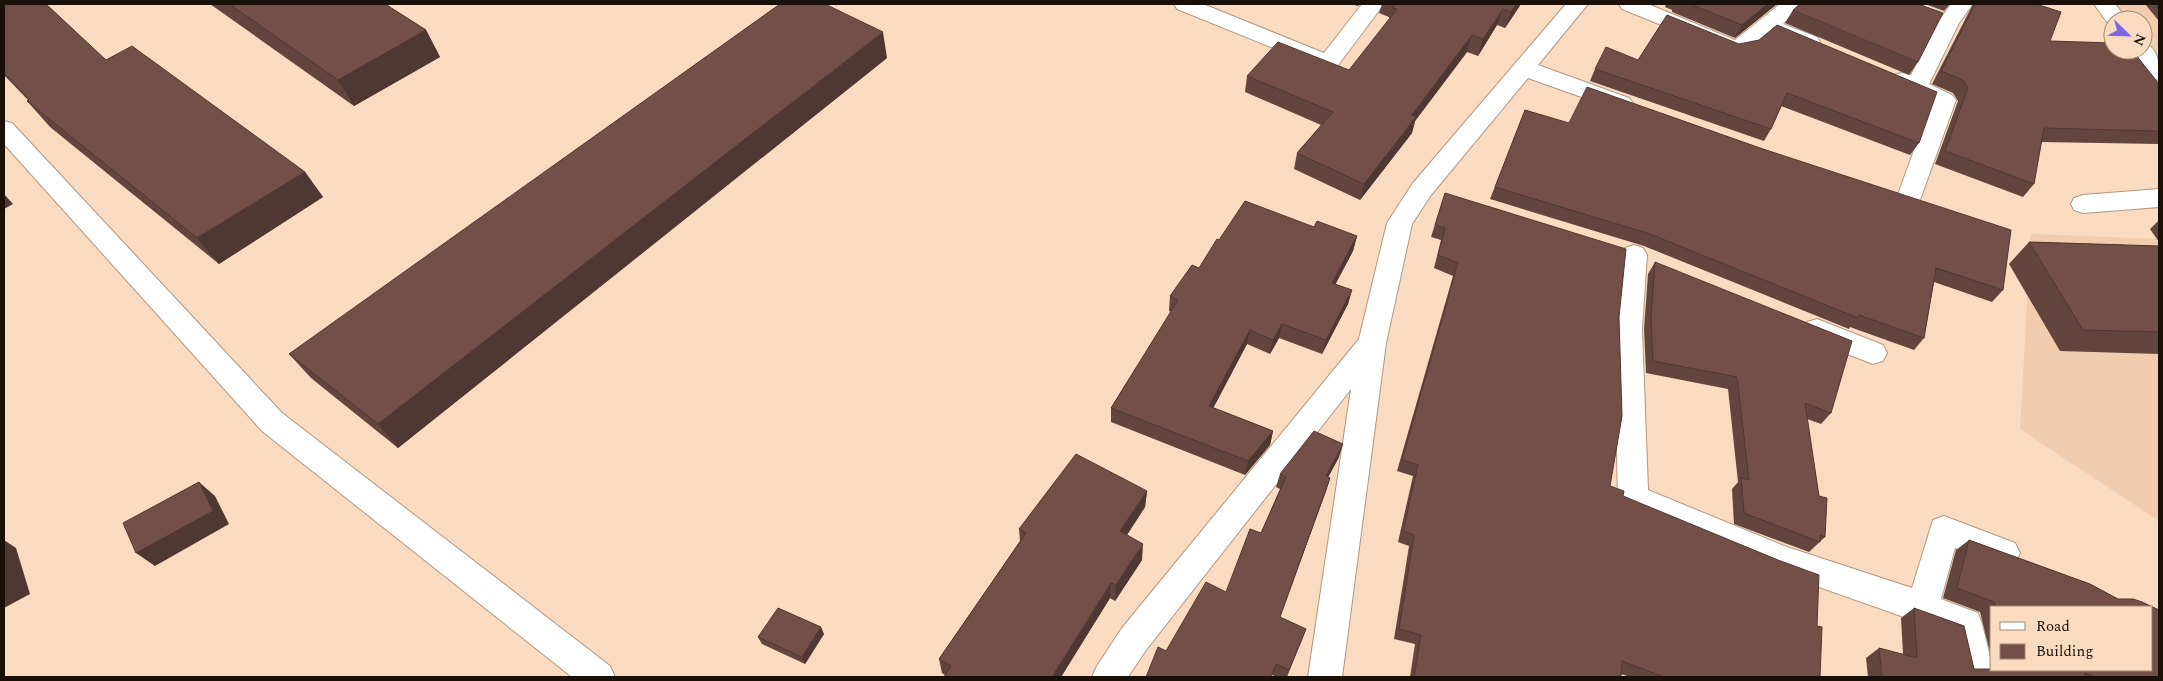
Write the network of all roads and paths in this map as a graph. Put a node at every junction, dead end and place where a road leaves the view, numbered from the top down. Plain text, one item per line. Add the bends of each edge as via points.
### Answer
1 (1185, 4) edge
2 (1373, 4) edge
3 (1577, 4) edge
4 (1630, 4) edge
5 (1793, 4) edge
6 (1962, 4) edge
7 (1768, 26) junction
8 (1830, 51) edge
9 (2149, 60) edge
10 (1523, 68) junction
11 (1882, 72) edge
12 (2159, 73) edge
13 (1917, 86) junction
14 (1640, 110) edge
15 (4, 129) edge
16 (1422, 189) junction
17 (1450, 198) edge
18 (2159, 198) edge
19 (1908, 200) edge
20 (2082, 204) dead end
21 (1662, 266) edge
22 (1800, 323) edge
23 (1372, 344) junction
24 (1873, 352) dead end
25 (2033, 564) edge
26 (1923, 607) junction
27 (598, 677) edge
28 (1109, 677) edge
29 (1325, 677) edge
30 (1978, 677) edge

1 - 2 street via 1328,63
3 - 10 street
4 - 7 street via 1733,47 1744,45
5 - 7 street
6 - 13 street via 1941,19
7 - 8 street
9 - 12 street
10 - 14 street
10 - 16 street
11 - 13 street
13 - 19 street via 1944,100
15 - 27 street via 272,422
16 - 17 street
16 - 23 street via 1400,223
18 - 20 street
21 - 26 street via 1625,252 1633,498 1779,558
22 - 24 street
23 - 28 street via 1134,639
23 - 29 street
25 - 26 street via 1944,530
26 - 30 street via 1966,624

